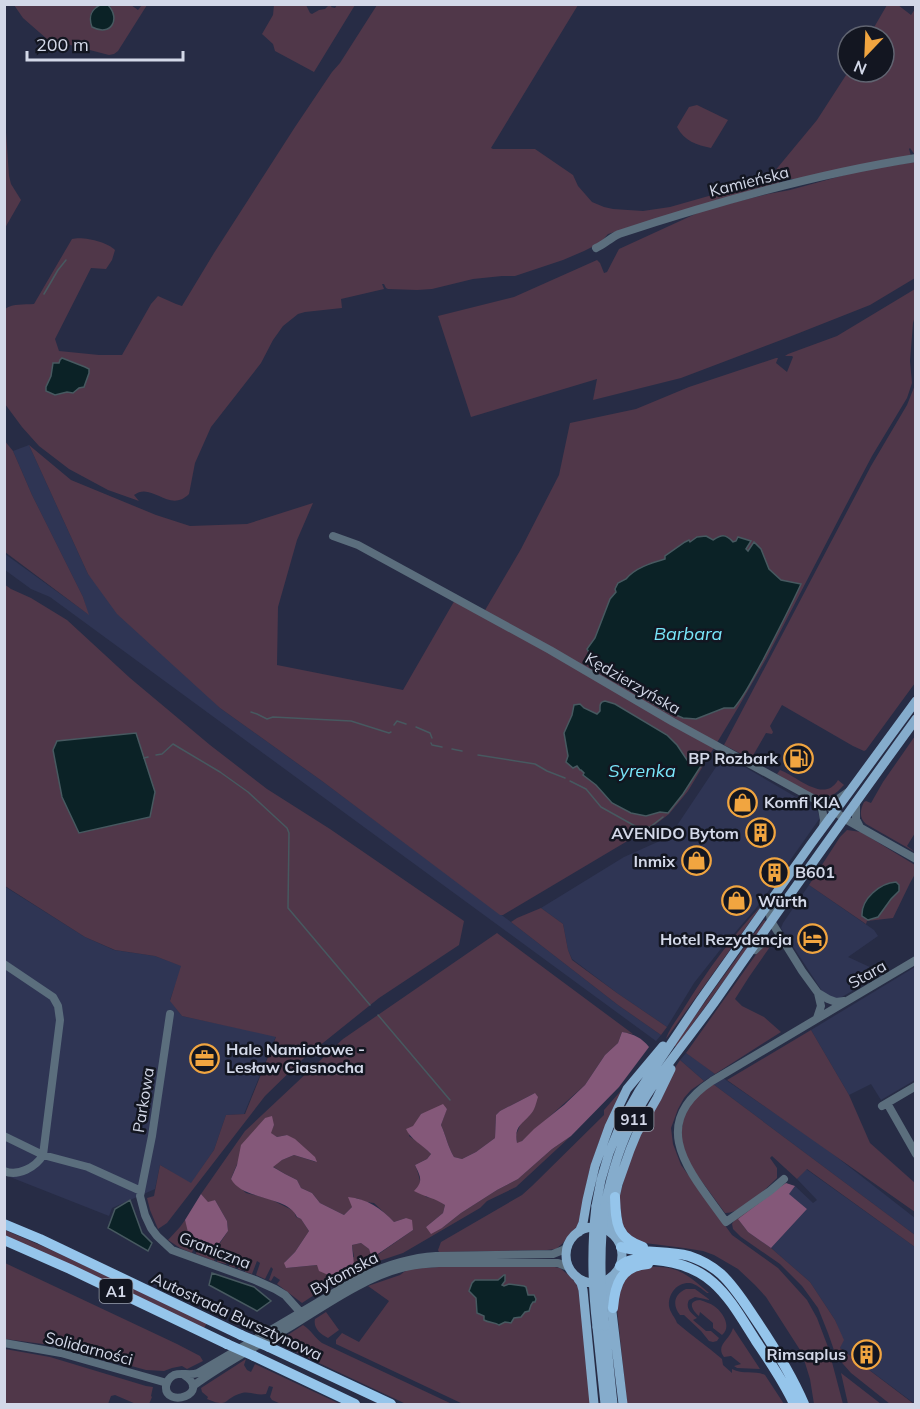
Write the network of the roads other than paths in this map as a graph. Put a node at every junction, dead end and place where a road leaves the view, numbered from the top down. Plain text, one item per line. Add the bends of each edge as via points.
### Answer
1 (915, 158) edge
2 (596, 248) dead end
3 (333, 536) dead end
4 (915, 701) edge
5 (915, 719) edge
6 (849, 791) junction
7 (856, 802) junction
8 (820, 803) junction
9 (835, 812) junction
10 (845, 819) junction
11 (823, 827) junction
12 (860, 827) junction
13 (915, 859) edge
14 (782, 886) junction
15 (771, 921) junction
16 (784, 944) junction
17 (915, 960) edge
18 (743, 961) junction
19 (4, 964) edge
20 (818, 993) junction
21 (701, 999) junction
22 (844, 1001) junction
23 (170, 1014) dead end
24 (816, 1019) junction
25 (685, 1043) junction
26 (915, 1086) edge
27 (4, 1136) edge
28 (915, 1154) edge
29 (42, 1155) junction
30 (4, 1172) edge
31 (784, 1179) dead end
32 (141, 1191) junction
33 (615, 1197) junction
34 (601, 1206) junction
35 (4, 1224) edge
36 (579, 1232) junction
37 (613, 1234) junction
38 (4, 1240) edge
39 (568, 1246) junction
40 (621, 1247) junction
41 (652, 1251) junction
42 (620, 1266) junction
43 (568, 1267) junction
44 (693, 1269) junction
45 (576, 1277) junction
46 (610, 1278) junction
47 (612, 1308) junction
48 (302, 1315) junction
49 (601, 1326) junction
50 (4, 1343) edge
51 (184, 1375) junction
52 (167, 1383) junction
53 (193, 1386) junction
54 (173, 1402) edge
55 (355, 1404) edge
56 (392, 1404) edge
57 (594, 1404) edge
58 (605, 1404) edge
59 (613, 1404) edge
60 (623, 1404) edge
61 (794, 1404) edge
62 (804, 1404) edge

1 - 2 street, Kamieńska via 864,166 717,202 620,234
3 - 8 street, Kędzierzyńska via 358,545 456,598
4 - 6 main road, 911
5 - 7 main road, 911
6 - 8 street via 838,799
6 - 9 main road, 911
7 - 10 main road, 911
7 - 12 street
8 - 9 street, Kędzierzyńska
8 - 11 street
9 - 10 street, Kędzierzyńska
9 - 11 main road, 911
10 - 12 street, Kędzierzyńska
10 - 15 main road, 911
11 - 14 main road, 911
12 - 13 street, Kędzierzyńska
14 - 15 street via 773,900
14 - 21 main road, 911
15 - 16 street
15 - 18 main road, 911
16 - 18 street via 763,942
16 - 20 street
17 - 22 street, Stara
18 - 25 main road, 911
19 - 29 street via 53,997 58,1006 60,1020
20 - 22 street, Stara via 837,1002
20 - 24 street via 822,1006
21 - 34 main road, 911 via 622,1121 601,1180
21 - 36 main road via 627,1089 601,1150
22 - 24 street
23 - 32 street, Parkowa
24 - 31 street via 701,1088 679,1120 680,1152 726,1222
25 - 33 main road via 637,1133
25 - 34 main road, 911 via 635,1115
26 - 28 street via 884,1105
27 - 29 street
29 - 30 street via 33,1166 10,1174
29 - 32 street via 88,1167
32 - 48 street, Graniczna via 151,1228 172,1250 266,1285 285,1295
33 - 37 main road via 610,1222
33 - 41 highway via 616,1220 622,1235
34 - 49 main road, 911, bridge via 592,1260
35 - 56 highway, Autostrada Bursztynowa / A1, bridge
36 - 37 main road via 596,1227
36 - 39 main road
37 - 40 main road
38 - 55 highway, Autostrada Bursztynowa / A1, bridge
39 - 43 main road
39 - 48 street, Bytomska via 554,1254 404,1260 374,1270
40 - 41 highway
40 - 42 main road
41 - 62 highway via 690,1256 721,1274 767,1337
42 - 44 highway via 629,1260 645,1259
42 - 46 main road
43 - 45 main road
43 - 48 street, Bytomska via 558,1263 458,1262 403,1267
44 - 47 highway via 662,1264 636,1266 619,1282
44 - 61 highway via 728,1297
45 - 46 main road via 591,1283
45 - 57 main road via 583,1290
46 - 47 main road
47 - 60 main road
48 - 51 street, Bytomska via 198,1373
48 - 53 street, Bytomska
49 - 58 main road, 911
49 - 59 main road, 911
50 - 52 street, Solidarności via 61,1353
51 - 52 street via 176,1374
51 - 53 street
52 - 54 street via 167,1393
53 - 54 street via 189,1397

